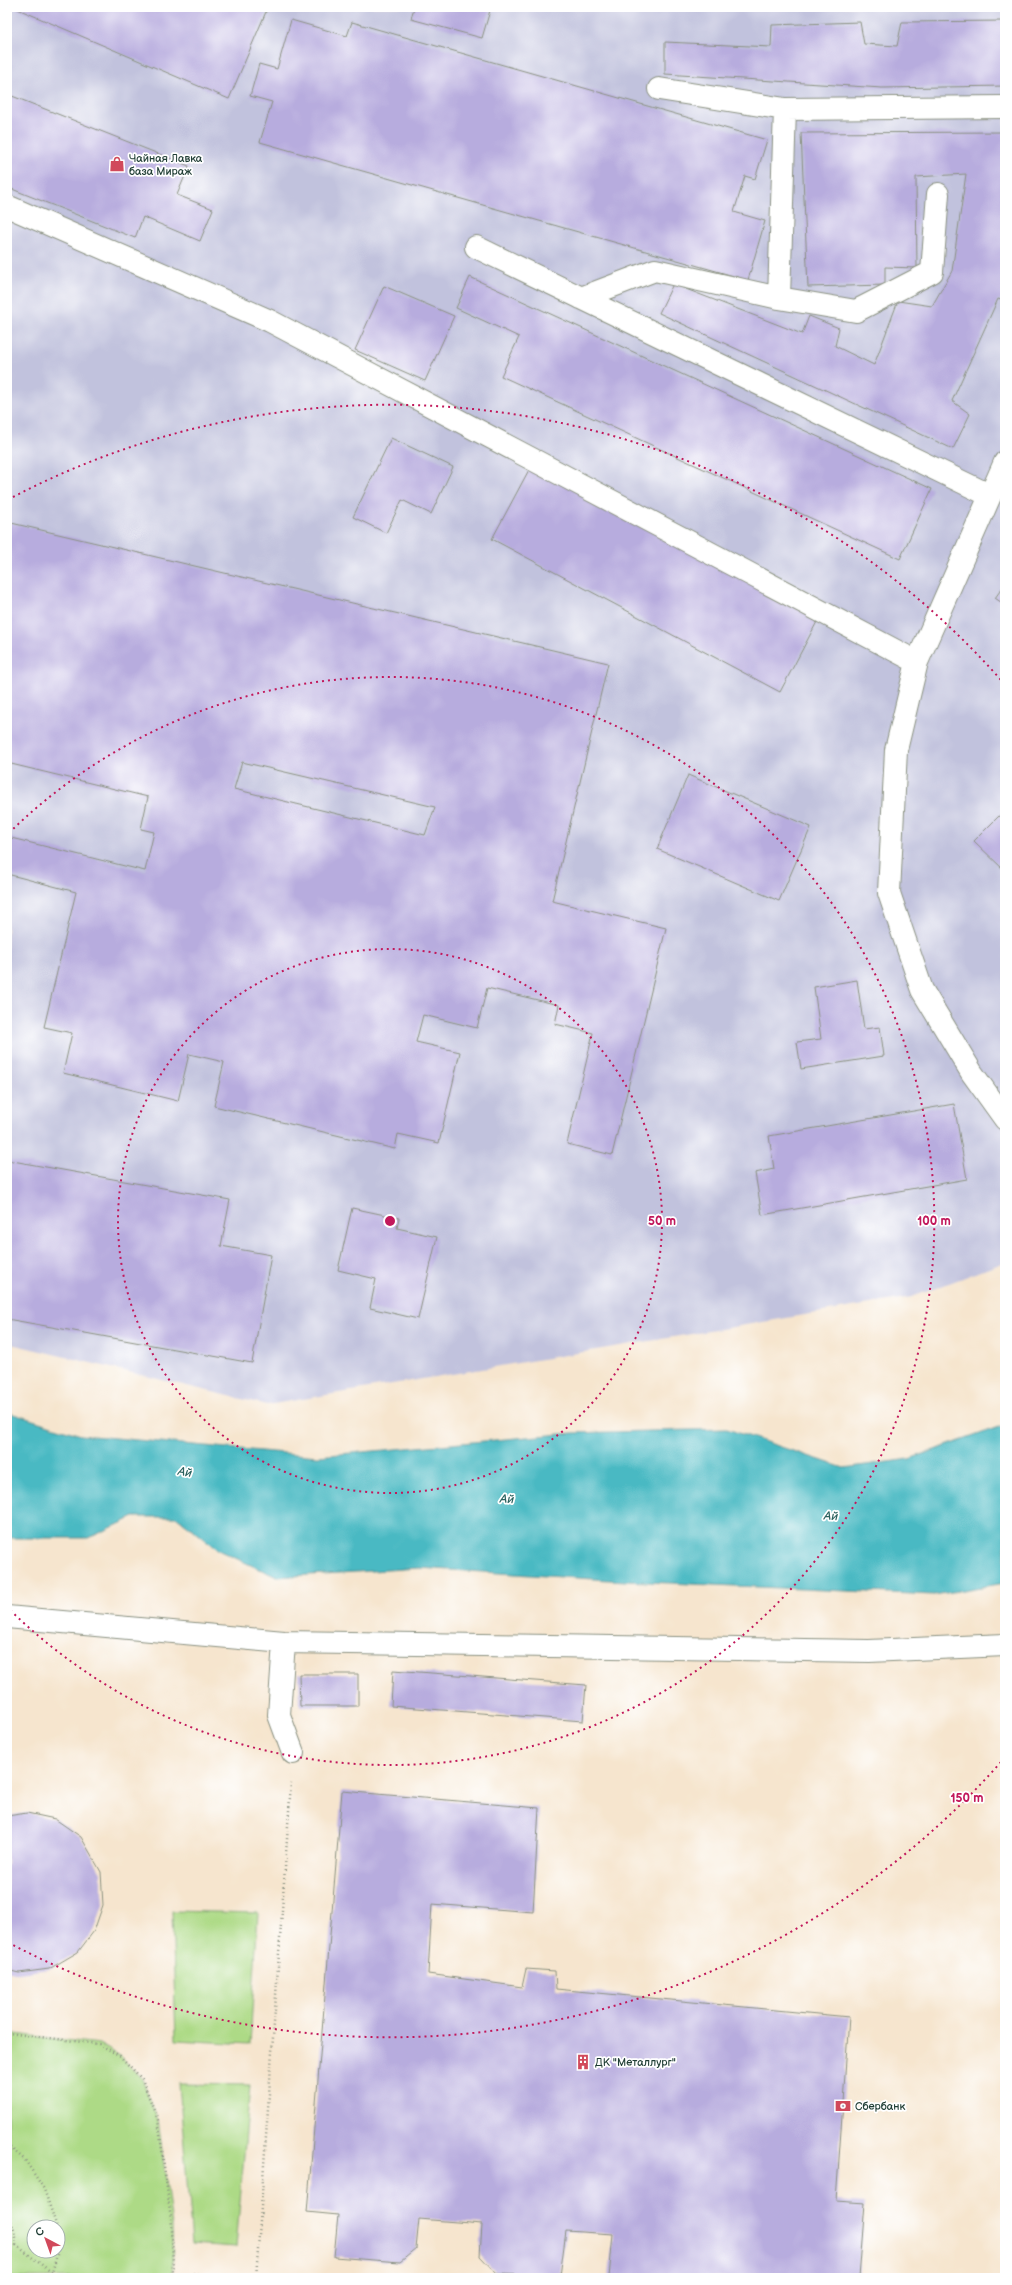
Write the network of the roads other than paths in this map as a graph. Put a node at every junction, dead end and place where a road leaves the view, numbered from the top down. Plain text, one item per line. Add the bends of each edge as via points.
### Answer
1 (659, 90) dead end
2 (1005, 106) edge
3 (785, 109) junction
4 (938, 194) dead end
5 (7, 206) edge
6 (476, 247) dead end
7 (581, 298) junction
8 (779, 298) junction
9 (1005, 462) edge
10 (989, 495) junction
11 (917, 662) junction
12 (1005, 1119) edge
13 (7, 1617) edge
14 (284, 1642) junction
15 (1005, 1645) edge
16 (293, 1753) road end

1 - 3 street
2 - 3 street
3 - 8 street
4 - 8 street via 932,272 856,311
5 - 11 street via 270,321
6 - 7 street
7 - 8 street via 655,270
7 - 10 street
9 - 10 street
10 - 11 street
11 - 12 street via 896,750 889,893 922,990 972,1073
13 - 14 street
14 - 15 street via 869,1650
14 - 16 street via 279,1715

